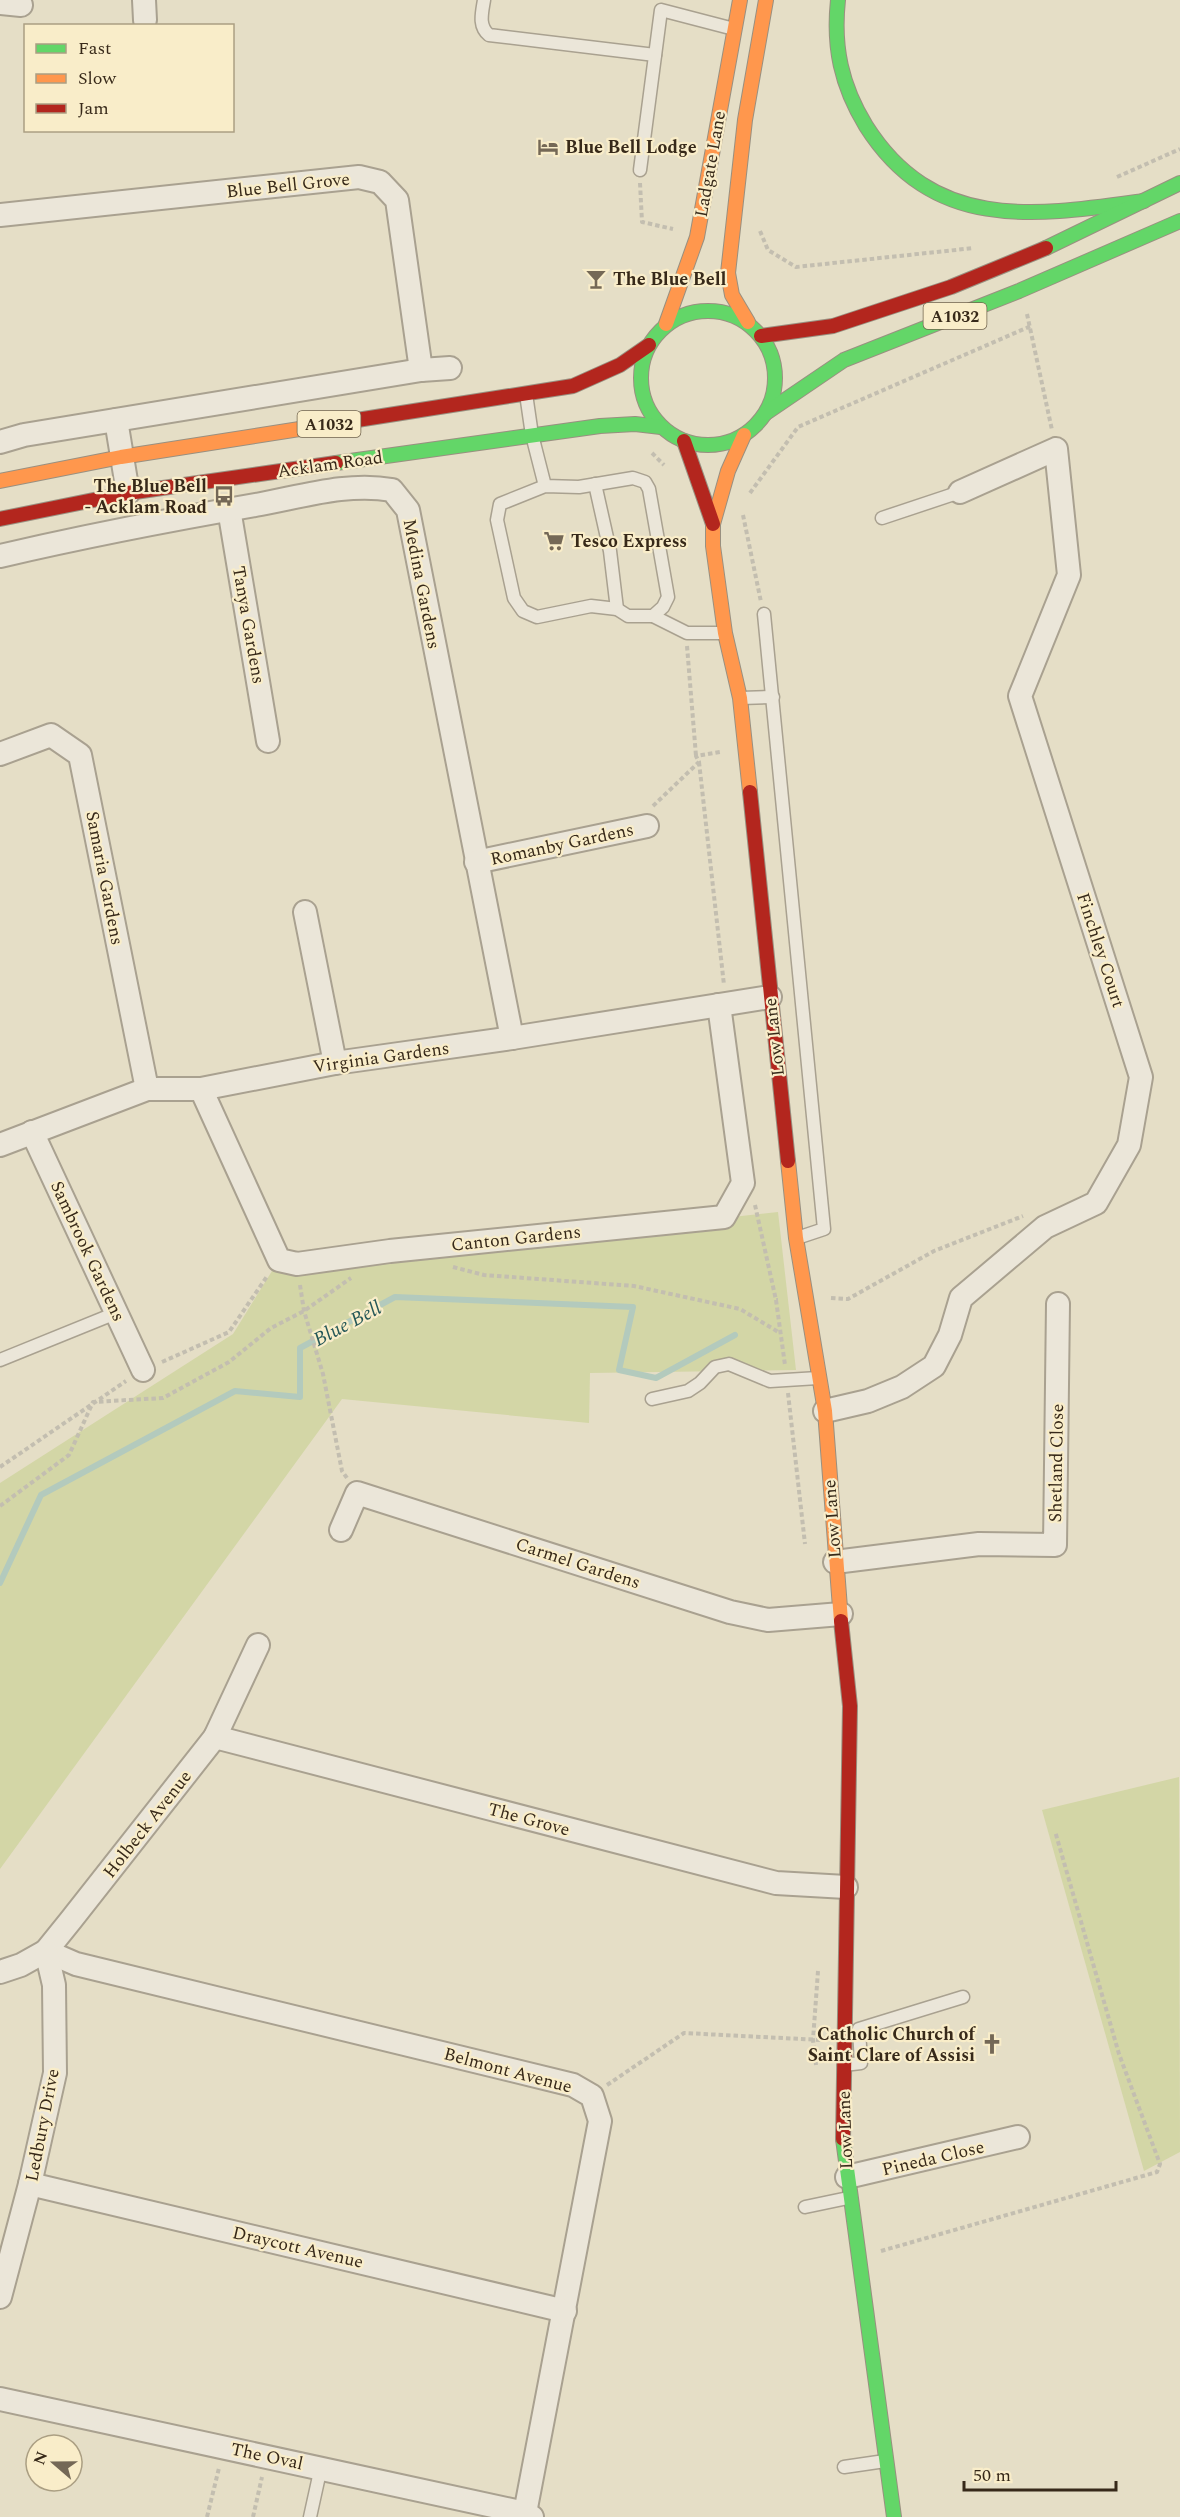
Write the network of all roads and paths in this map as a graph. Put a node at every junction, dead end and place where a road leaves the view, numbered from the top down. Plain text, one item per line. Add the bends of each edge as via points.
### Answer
1 (484, 0) edge
2 (740, 0) edge
3 (766, 0) edge
4 (838, 0) edge
5 (661, 5) edge
6 (734, 29) junction
7 (758, 38) junction
8 (655, 55) junction
9 (1180, 149) edge
10 (1168, 155) dead end
11 (640, 170) joint
12 (1180, 183) edge
13 (1144, 201) junction
14 (0, 215) edge
15 (1180, 221) edge
16 (680, 230) dead end
17 (1019, 291) junction
18 (748, 322) junction
19 (666, 324) junction
20 (1031, 326) junction
21 (761, 336) junction
22 (649, 345) junction
23 (450, 368) dead end
24 (421, 370) junction
25 (526, 393) junction
26 (766, 413) junction
27 (116, 420) junction
28 (661, 427) junction
29 (532, 435) junction
30 (744, 435) junction
31 (684, 441) junction
32 (0, 442) edge
33 (1056, 450) junction
34 (121, 457) junction
35 (0, 481) edge
36 (595, 484) junction
37 (545, 486) junction
38 (960, 492) joint
39 (128, 494) junction
40 (748, 496) dead end
41 (741, 505) dead end
42 (229, 509) junction
43 (882, 518) dead end
44 (0, 519) edge
45 (713, 524) junction
46 (0, 556) edge
47 (617, 609) junction
48 (764, 614) joint
49 (653, 616) junction
50 (725, 633) junction
51 (773, 697) junction
52 (740, 698) junction
53 (268, 741) dead end
54 (746, 748) junction
55 (0, 754) edge
56 (699, 762) junction
57 (647, 826) joint
58 (476, 862) junction
59 (305, 912) dead end
60 (770, 997) junction
61 (722, 1005) junction
62 (512, 1038) junction
63 (335, 1063) junction
64 (147, 1089) junction
65 (201, 1089) junction
66 (32, 1132) junction
67 (0, 1145) edge
68 (742, 1183) junction
69 (1045, 1227) junction
70 (796, 1238) junction
71 (297, 1264) junction
72 (442, 1264) dead end
73 (361, 1271) dead end
74 (805, 1298) junction
75 (1058, 1304) dead end
76 (304, 1311) junction
77 (116, 1313) junction
78 (780, 1333) dead end
79 (0, 1360) edge
80 (143, 1370) dead end
81 (819, 1378) junction
82 (652, 1399) dead end
83 (825, 1411) junction
84 (357, 1493) junction
85 (0, 1506) edge
86 (341, 1530) dead end
87 (835, 1562) junction
88 (841, 1614) junction
89 (258, 1645) dead end
90 (215, 1737) junction
91 (1055, 1832) dead end
92 (846, 1887) junction
93 (46, 1951) junction
94 (0, 1972) edge
95 (963, 1997) dead end
96 (843, 2041) junction
97 (843, 2065) junction
98 (592, 2096) junction
99 (1018, 2137) dead end
100 (30, 2184) junction
101 (848, 2188) junction
102 (805, 2207) dead end
103 (858, 2257) junction
104 (0, 2297) edge
105 (565, 2311) junction
106 (0, 2399) edge
107 (223, 2446) junction
108 (267, 2456) junction
109 (888, 2461) junction
110 (844, 2467) dead end
111 (321, 2468) junction
112 (529, 2515) edge
113 (208, 2517) edge
114 (253, 2517) edge
115 (310, 2517) edge
116 (894, 2517) edge

1 - 8 lane via 481,22 489,35
2 - 6 main road, Ladgate Lane / A1032
3 - 7 main road, Ladgate Lane / A1032
4 - 13 main road, A1032 via 835,35 843,79 860,117 887,154 921,185 962,203 999,212 1044,213
5 - 6 lane
5 - 8 lane
6 - 7 lane
6 - 19 main road, Ladgate Lane / A1032 via 697,237
7 - 18 main road, Ladgate Lane / A1032 via 728,273 732,294
8 - 11 lane
9 - 10 path
11 - 16 path via 642,222
12 - 13 main road, A1032
13 - 21 main road, A1032 via 1070,238 951,287 833,326
14 - 24 street, Blue Bell Grove via 359,177 380,182 397,200
15 - 17 main road, A1032
17 - 20 path
17 - 26 main road, A1032 via 844,360
18 - 19 main road, A1032 via 712,311 695,312
18 - 21 main road, A1032
19 - 22 main road, A1032
20 - 33 path
20 - 40 path via 798,427
21 - 26 main road, A1032 via 771,354 775,374
22 - 25 main road, A1032 via 620,365 573,386
22 - 28 main road, A1032 via 642,366 641,388 648,409
23 - 24 street
24 - 27 street
25 - 29 lane
25 - 34 main road, A1032
26 - 30 main road, A1032
27 - 32 street
27 - 34 street
28 - 29 main road, Acklam Road / A1032 via 600,426
28 - 31 main road, A1032
29 - 37 lane
29 - 39 main road, Acklam Road / A1032
30 - 31 main road, A1032 via 715,445
30 - 45 main road, Low Lane via 728,471
31 - 45 main road, Low Lane
33 - 38 street
33 - 69 street, Finchley Court via 1069,575 1020,696 1141,1077 1129,1145 1096,1203
34 - 35 main road, A1032
34 - 39 street
36 - 37 lane
36 - 47 lane via 610,551
36 - 49 lane via 633,478 645,482 649,489 668,597
37 - 47 lane via 500,504 497,520 514,598 523,610 537,616 591,606
38 - 43 lane
39 - 44 main road, Acklam Road / A1032
41 - 48 path
42 - 46 street, Medina Gardens
42 - 53 street, Tanya Gardens
42 - 58 street, Medina Gardens via 369,486 392,490 408,510
45 - 50 main road, Low Lane
47 - 49 lane via 628,616
48 - 51 lane
49 - 50 lane via 687,633
50 - 52 main road, Low Lane
51 - 52 lane
51 - 70 lane via 824,1228
52 - 54 main road, Low Lane
54 - 56 path via 696,756
54 - 60 main road, Low Lane
55 - 64 street, Samaria Gardens via 51,735 80,755
56 - 57 path via 648,811
56 - 61 path
57 - 58 street, Romanby Gardens
58 - 62 street, Medina Gardens
59 - 63 street
60 - 61 street, Virginia Gardens
60 - 70 main road, Low Lane
61 - 62 street, Virginia Gardens
61 - 68 street
62 - 63 street, Virginia Gardens
63 - 65 street, Virginia Gardens
64 - 65 street, Virginia Gardens
64 - 66 street, Virginia Gardens
65 - 71 street via 279,1260
66 - 67 street, Virginia Gardens
66 - 77 street, Sambrook Gardens
68 - 71 street, Canton Gardens via 724,1217
68 - 74 path via 754,1202 776,1300
69 - 74 path via 1024,1216 934,1251 848,1299
69 - 83 street, Finchley Court via 961,1299 950,1335 934,1366 902,1387 868,1401
70 - 74 main road, Low Lane
71 - 76 path
72 - 78 path via 484,1275 634,1286 740,1308
73 - 76 path
74 - 81 main road, Low Lane
75 - 87 street, Shetland Close via 1055,1545 979,1544
76 - 84 path via 323,1374 342,1471
76 - 85 path via 270,1328 229,1362 163,1398 93,1402 69,1455
77 - 79 lane
77 - 80 street, Sambrook Gardens
81 - 82 lane via 770,1381 729,1364 715,1367 688,1391
81 - 83 main road, Low Lane
83 - 87 main road, Low Lane
84 - 86 street
84 - 88 street, Carmel Gardens via 730,1612 768,1620
87 - 88 main road, Low Lane
88 - 92 main road, Low Lane via 850,1706
89 - 90 street, Holbeck Avenue
90 - 92 street, The Grove via 776,1883
90 - 93 street, Holbeck Avenue
91 - 103 path via 1119,2054 1160,2164 1157,2172
92 - 96 main road, Low Lane
93 - 94 street, Holbeck Avenue
93 - 98 street, Belmont Avenue via 76,1964 573,2085
93 - 100 street, Ledbury Drive via 54,1985 55,2073
95 - 97 lane via 859,2029 861,2063
96 - 97 main road, Low Lane
96 - 98 path via 684,2033
97 - 101 main road, Low Lane via 843,2144
98 - 105 street, Belmont Avenue via 600,2121
99 - 101 street, Pineda Close
100 - 104 street, Ledbury Drive
100 - 105 street, Draycott Avenue
101 - 102 lane
101 - 103 main road, Low Lane
103 - 109 main road, Low Lane
105 - 112 street, Belmont Avenue
106 - 107 street, The Oval
107 - 108 street, The Oval
107 - 113 path
108 - 111 street, The Oval
108 - 114 path
109 - 110 lane
109 - 116 main road, Low Lane
111 - 112 street, The Oval
111 - 115 lane

